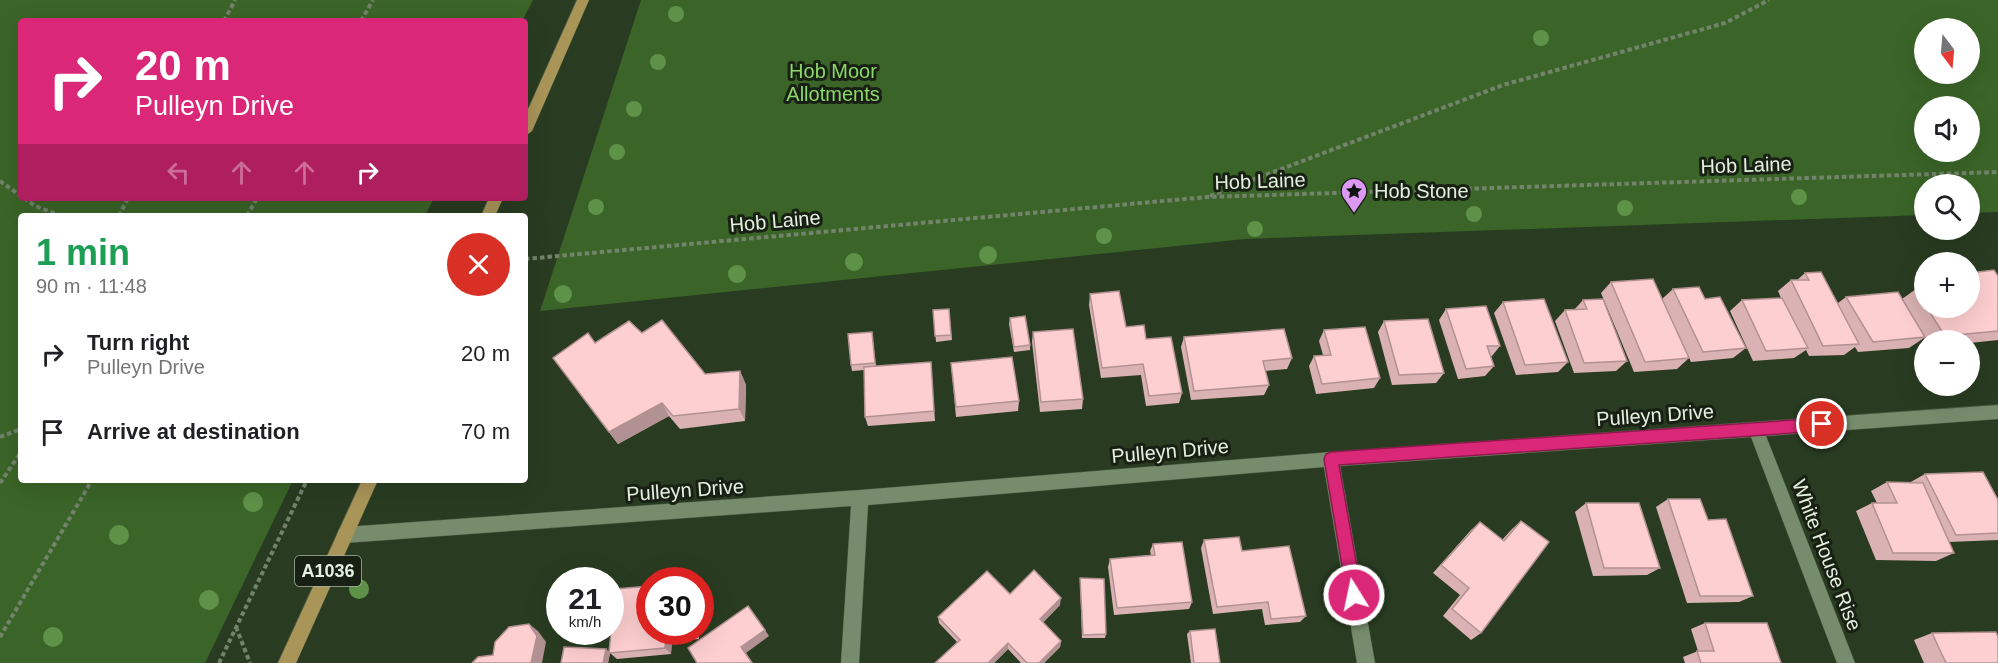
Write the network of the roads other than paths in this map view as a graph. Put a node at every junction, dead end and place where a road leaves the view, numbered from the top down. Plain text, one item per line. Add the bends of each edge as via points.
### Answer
1 (583, 0) edge
2 (528, 125) edge
3 (1998, 412) edge
4 (1756, 429) junction
5 (1331, 459) junction
6 (369, 483) edge
7 (860, 498) junction
8 (345, 535) junction
9 (287, 663) edge
10 (850, 663) edge
11 (1366, 663) edge
12 (1846, 663) edge

1 - 2 main road
3 - 4 street, Pulleyn Drive
4 - 5 street, Pulleyn Drive
4 - 12 street, White House Rise
5 - 7 street, Pulleyn Drive
5 - 11 street
6 - 8 main road, A1036
7 - 8 street, Pulleyn Drive
7 - 10 street
8 - 9 main road, A1036

